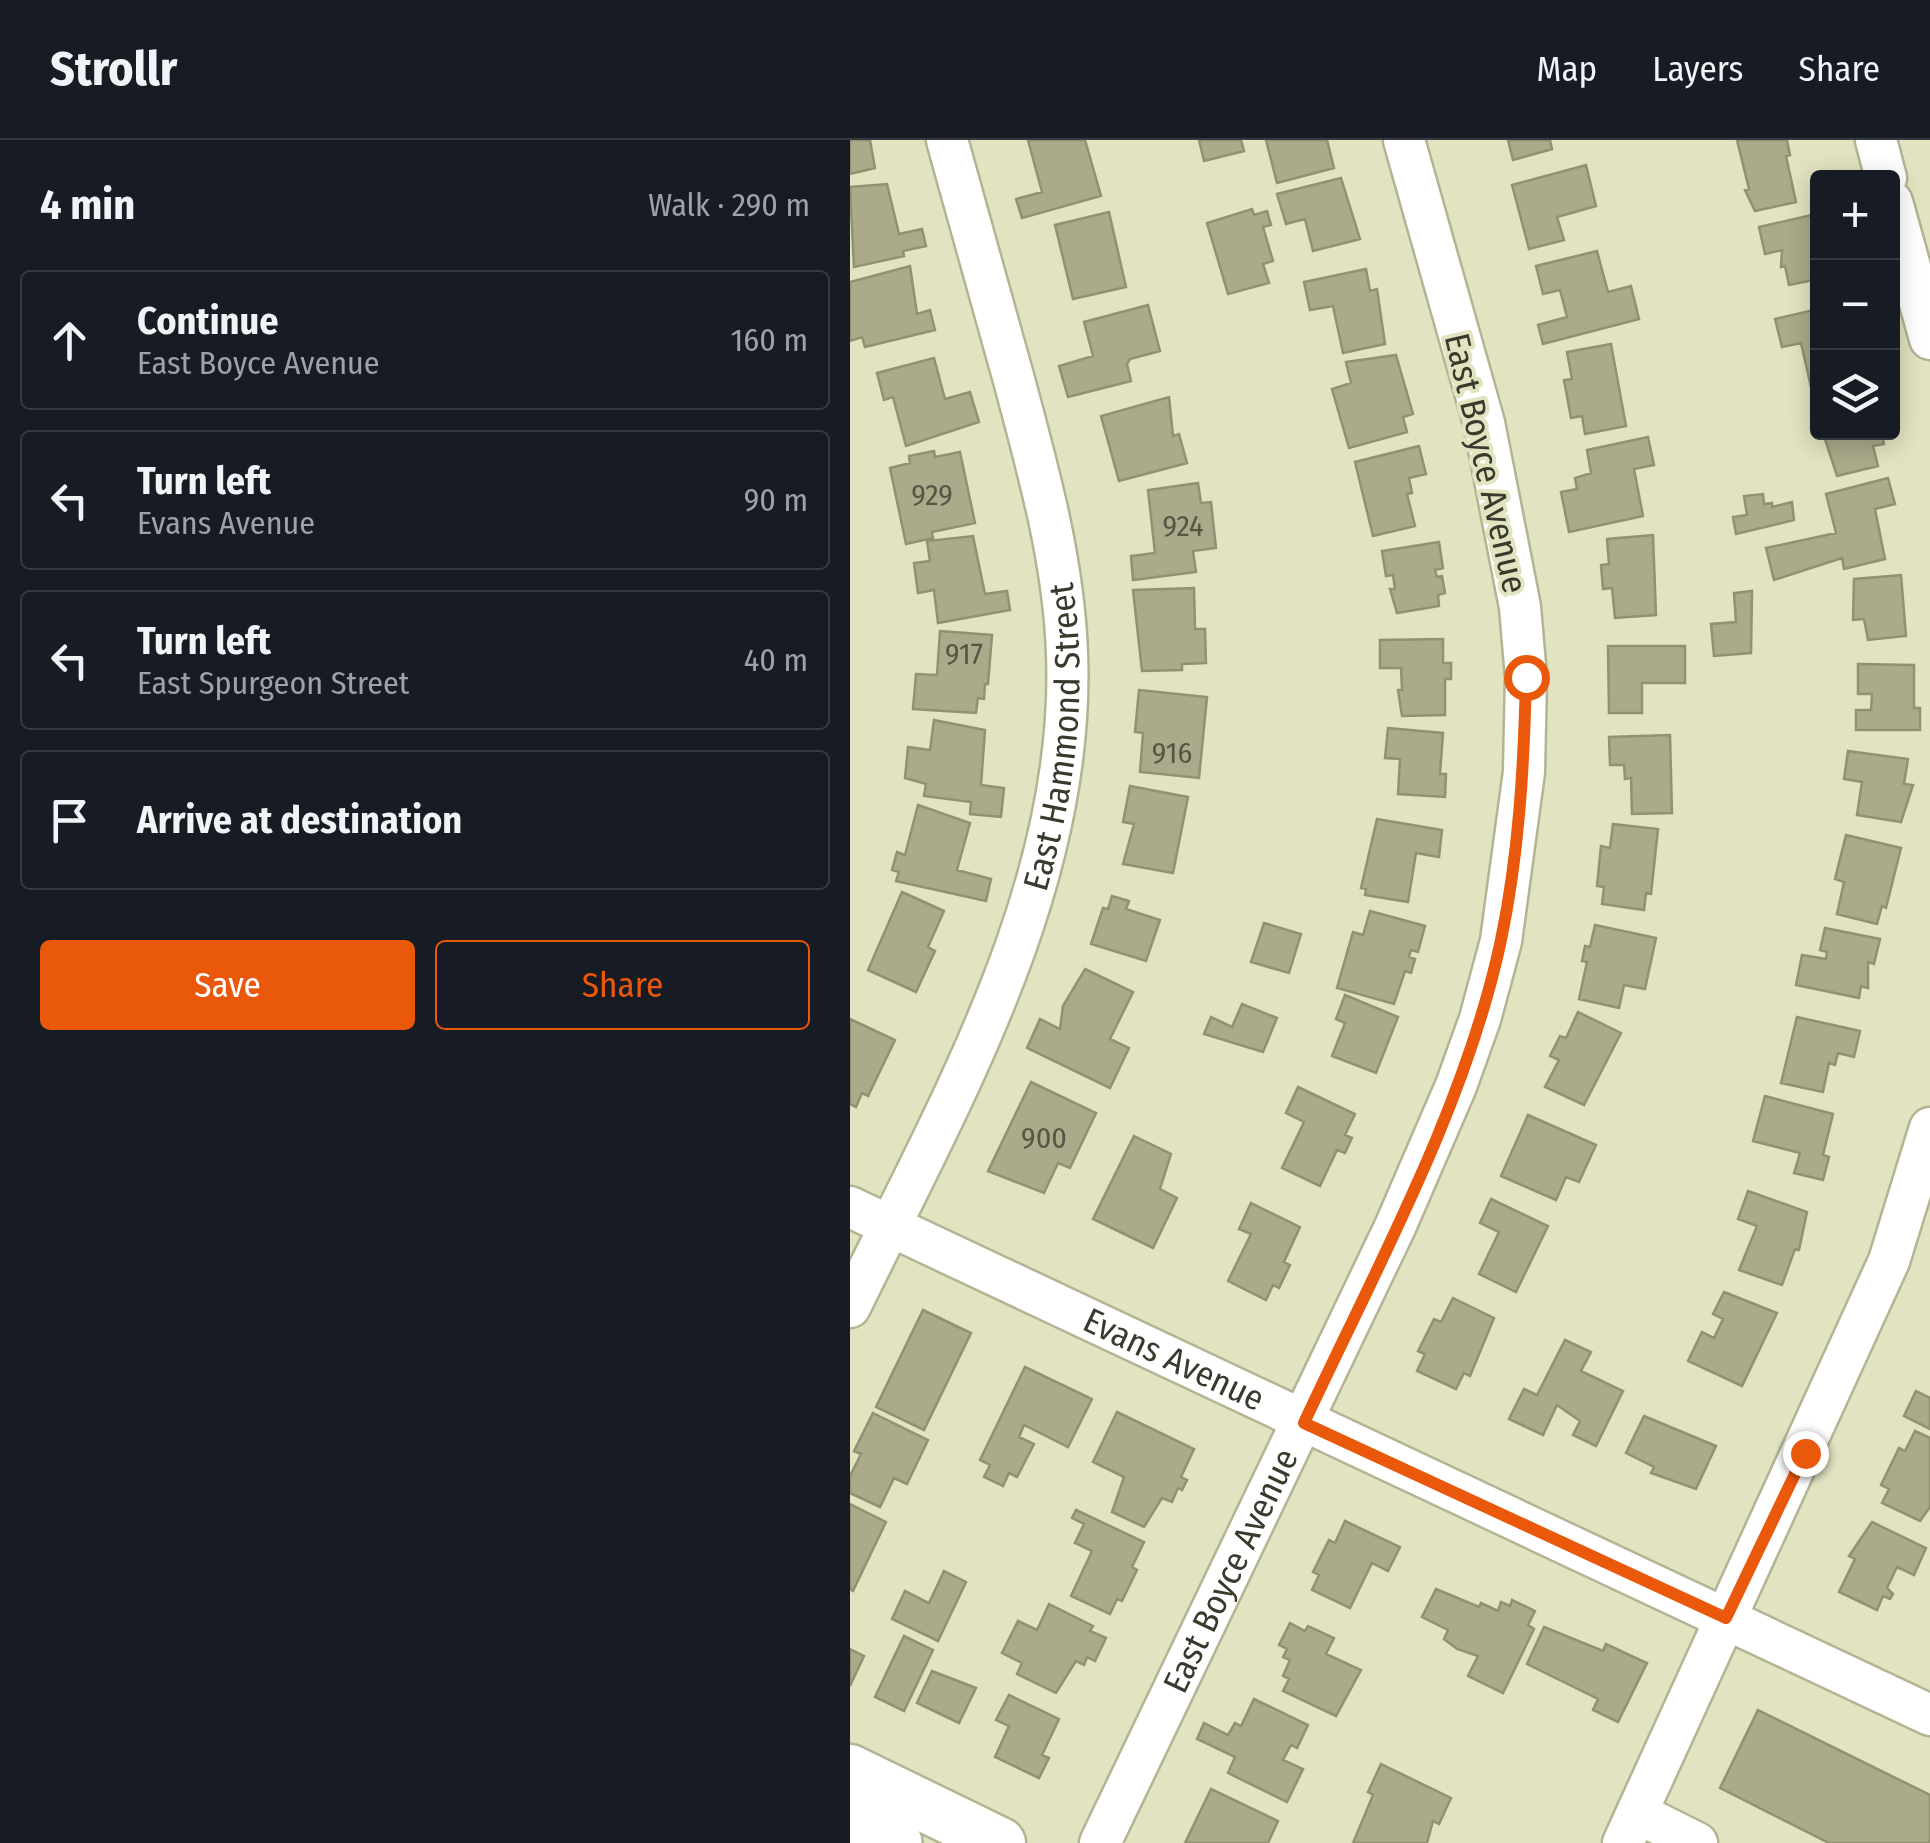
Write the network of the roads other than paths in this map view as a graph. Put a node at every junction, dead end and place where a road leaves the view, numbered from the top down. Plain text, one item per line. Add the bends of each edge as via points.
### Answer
1 (947, 140) edge
2 (1404, 140) edge
3 (1876, 140) edge
4 (1884, 170) edge
5 (1900, 231) edge
6 (1930, 339) edge
7 (1930, 1128) edge
8 (850, 1207) edge
9 (890, 1226) junction
10 (850, 1307) edge
11 (1304, 1423) junction
12 (1726, 1618) junction
13 (1930, 1715) edge
14 (850, 1770) edge
15 (850, 1820) edge
16 (1630, 1828) edge
17 (894, 1843) edge
18 (1000, 1843) edge
19 (1100, 1843) edge
20 (1698, 1843) edge

1 - 9 street, East Hammond Street via 1044,492 1065,625 1065,728 1050,820 1012,958
2 - 11 street, East Boyce Avenue via 1511,544 1526,677 1524,772 1501,941 1480,1019 1395,1227
3 - 4 street
5 - 6 street
7 - 12 street via 1889,1261
8 - 9 street, Evans Avenue
9 - 10 street, East Hammond Street
9 - 11 street, Evans Avenue
11 - 12 street, Evans Avenue
11 - 19 street, East Boyce Avenue
12 - 13 street, Evans Avenue
12 - 16 street
14 - 18 main road
15 - 17 highway
16 - 20 street

